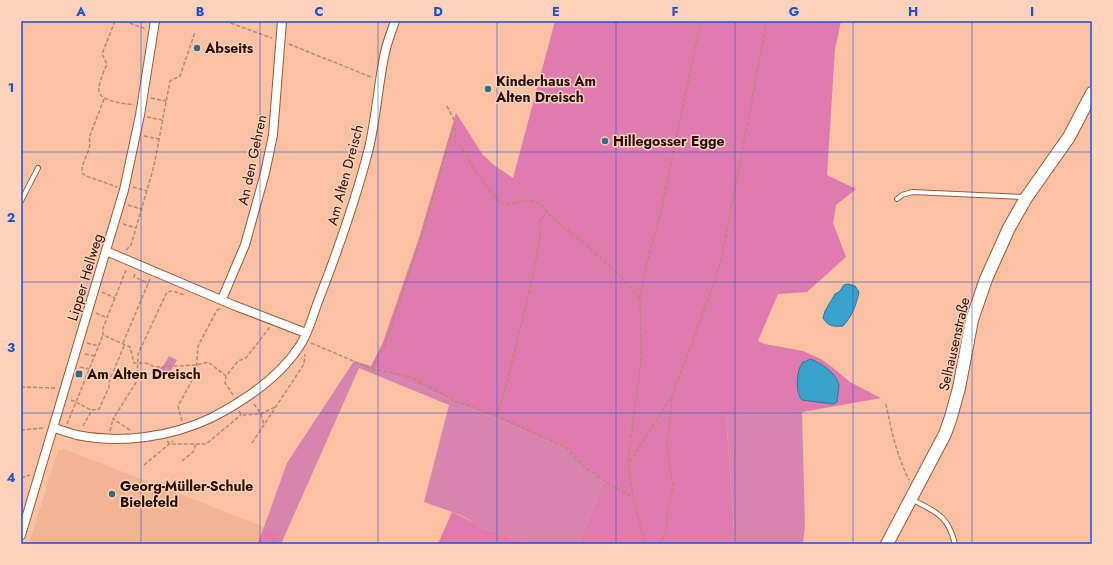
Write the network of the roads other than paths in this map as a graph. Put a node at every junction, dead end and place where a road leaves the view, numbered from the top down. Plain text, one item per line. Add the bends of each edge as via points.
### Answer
1 (154, 21) edge
2 (282, 21) edge
3 (395, 21) edge
4 (1092, 93) edge
5 (38, 168) dead end
6 (1026, 198) junction
7 (898, 199) dead end
8 (21, 201) edge
9 (106, 251) junction
10 (222, 299) junction
11 (305, 336) junction
12 (54, 428) junction
13 (911, 499) junction
14 (21, 535) edge
15 (887, 544) edge
16 (955, 544) edge

1 - 9 street, Lipper Hellweg via 132,155
2 - 10 street, An den Gehren via 273,136 245,245
3 - 11 street, Am Alten Dreisch via 384,55 369,148 333,262
4 - 6 street, Selhausenstraße via 1069,137
5 - 8 lane
6 - 7 lane via 912,192
6 - 13 street, Selhausenstraße via 986,279 972,320 952,417
9 - 10 street
9 - 12 street, Lipper Hellweg
10 - 11 street
11 - 12 street, Am Alten Dreisch via 300,346 274,376 237,405 204,421 182,429 142,437 78,435
12 - 14 street, Lipper Hellweg
13 - 15 street, Selhausenstraße
13 - 16 lane via 941,516 952,531

